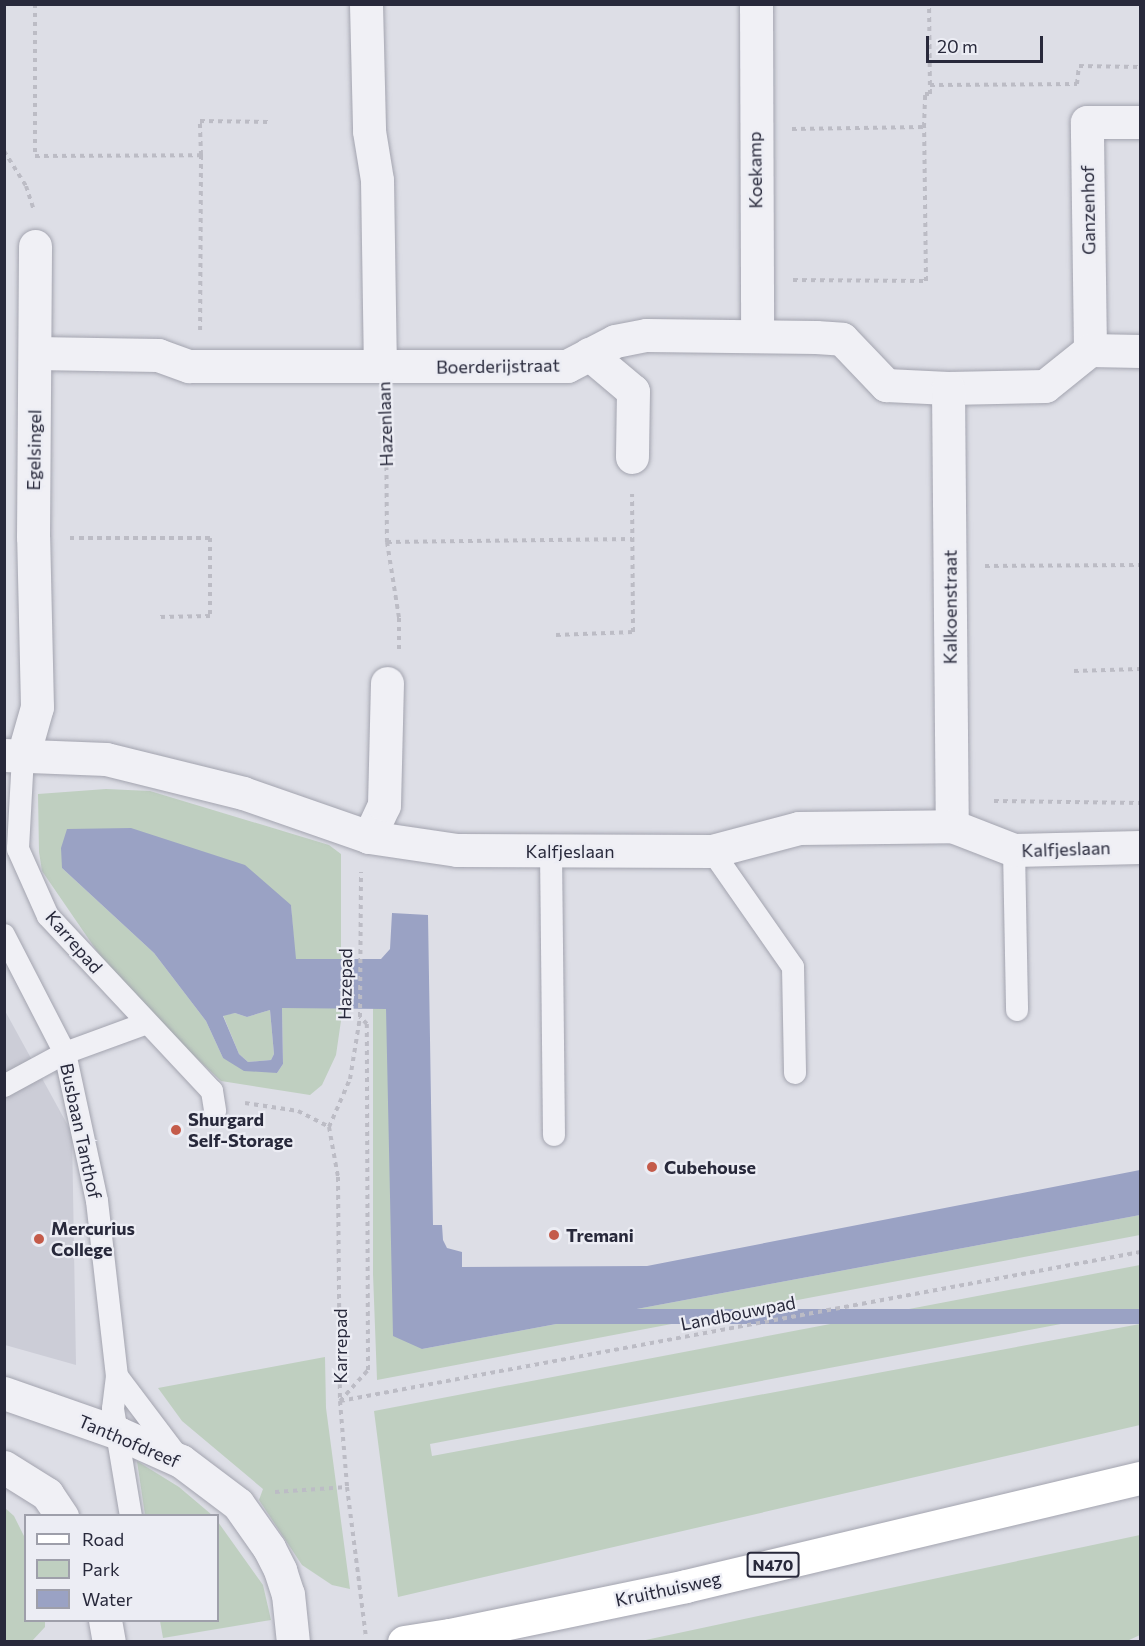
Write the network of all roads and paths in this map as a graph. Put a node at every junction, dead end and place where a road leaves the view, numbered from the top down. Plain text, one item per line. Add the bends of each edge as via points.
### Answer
1 (36, 4) edge
2 (366, 4) edge
3 (756, 4) edge
4 (929, 4) edge
5 (1140, 67) edge
6 (930, 85) junction
7 (268, 122) dead end
8 (1140, 122) edge
9 (924, 128) junction
10 (755, 130) junction
11 (4, 151) edge
12 (201, 155) junction
13 (35, 246) joint
14 (756, 280) junction
15 (757, 336) junction
16 (1090, 350) junction
17 (1140, 351) edge
18 (35, 354) junction
19 (589, 354) junction
20 (380, 364) junction
21 (200, 366) junction
22 (948, 388) junction
23 (632, 457) joint
24 (33, 537) junction
25 (632, 539) junction
26 (387, 542) junction
27 (1140, 565) edge
28 (950, 566) junction
29 (159, 617) dead end
30 (556, 635) dead end
31 (1140, 669) edge
32 (1074, 671) dead end
33 (387, 683) joint
34 (14, 755) edge
35 (1140, 803) edge
36 (952, 813) junction
37 (369, 837) junction
38 (1140, 847) edge
39 (1014, 850) junction
40 (550, 851) junction
41 (712, 851) junction
42 (4, 935) edge
43 (1017, 1010) dead end
44 (360, 1017) junction
45 (147, 1023) junction
46 (65, 1053) junction
47 (795, 1073) dead end
48 (4, 1086) edge
49 (213, 1101) joint
50 (329, 1127) junction
51 (554, 1135) dead end
52 (1140, 1252) edge
53 (117, 1376) junction
54 (4, 1393) edge
55 (340, 1401) junction
56 (118, 1433) junction
57 (181, 1461) junction
58 (4, 1467) edge
59 (1140, 1478) edge
60 (346, 1487) junction
61 (238, 1504) junction
62 (62, 1514) edge
63 (131, 1514) edge
64 (293, 1641) edge
65 (366, 1641) edge
66 (404, 1641) edge

1 - 12 path via 35,156
2 - 20 street, Hazenlaan via 369,131 376,180
3 - 10 street, Koekamp
4 - 6 path
5 - 6 path via 1078,66 1077,84
6 - 9 path via 930,94 925,94
7 - 12 path via 200,121
8 - 16 street, Ganzenhof via 1087,122
9 - 10 path
9 - 14 path via 926,281
10 - 14 street, Koekamp
11 - 13 path via 34,206
12 - 21 path
13 - 18 street, Egelsingel
14 - 15 street, Koekamp
15 - 19 street, Boerderijstraat via 646,335 615,340
15 - 22 street, Boerderijstraat via 842,339 886,385
16 - 17 street
16 - 22 street, Boerderijstraat via 1045,386
18 - 21 street, Boerderijstraat via 158,355
18 - 24 street, Egelsingel
19 - 20 street, Boerderijstraat via 567,366
19 - 23 street via 633,392
20 - 21 street, Boerderijstraat
20 - 26 path, Hazenlaan via 386,381
22 - 28 street, Kalkoenstraat
23 - 25 path
24 - 29 path via 210,538 210,616
24 - 34 street, Egelsingel via 37,707
25 - 26 path
25 - 30 path via 633,632
26 - 33 path, Hazenlaan via 399,618 400,663
27 - 28 path
28 - 36 street, Kalkoenstraat
31 - 32 path
33 - 37 street via 384,805
34 - 37 street, Kalfjeslaan via 106,759 243,793
34 - 45 lane, Karrepad via 18,849 48,916
35 - 36 path
36 - 39 street, Kalfjeslaan
36 - 41 street, Kalfjeslaan via 799,828
37 - 40 street, Kalfjeslaan via 457,850
37 - 44 path, Hazepad via 361,872
38 - 39 street, Kalfjeslaan
39 - 43 lane
40 - 41 street, Kalfjeslaan
40 - 51 lane
41 - 47 lane via 792,967
42 - 46 lane, Busbaan Tanthof
44 - 50 path, Hazepad via 350,1079
44 - 55 path via 367,1024 368,1370
45 - 46 lane
45 - 49 lane, Karrepad
46 - 48 lane
46 - 53 lane, Busbaan Tanthof via 97,1201
49 - 50 path via 298,1111
50 - 55 path, Karrepad via 338,1177
52 - 55 path, Landbouwpad
53 - 56 lane, Busbaan Tanthof via 113,1409
53 - 57 lane
54 - 56 street, Tanthofdreef
55 - 60 path, Karrepad
56 - 57 street, Tanthofdreef
56 - 63 lane, Busbaan Tanthof
57 - 61 street, Tanthofdreef
58 - 62 street via 47,1494
59 - 66 main road, Kruithuisweg / N470 via 686,1586
60 - 61 path via 267,1493
60 - 65 path, Karrepad
61 - 64 street, Tanthofdreef via 270,1548 280,1570 288,1594

